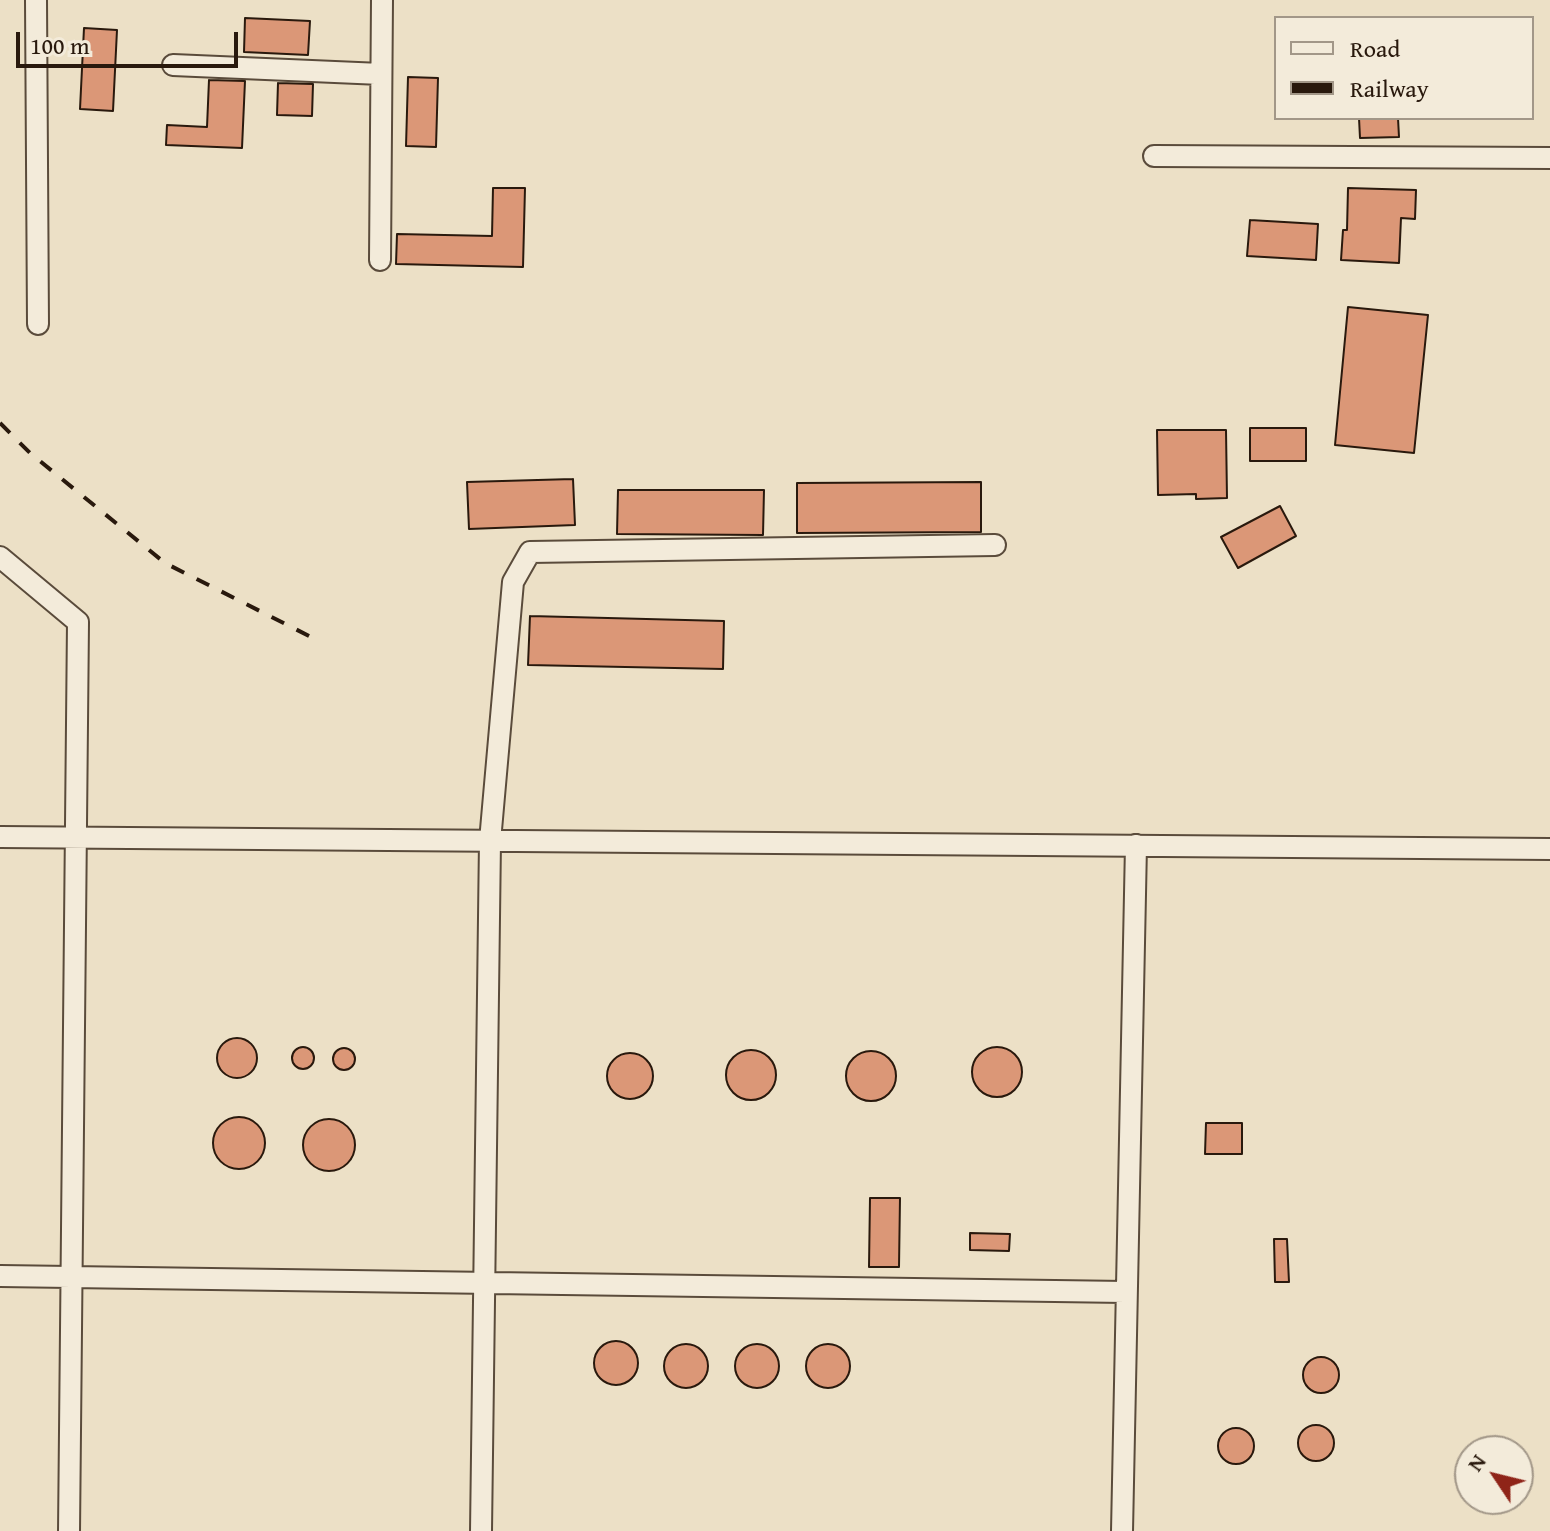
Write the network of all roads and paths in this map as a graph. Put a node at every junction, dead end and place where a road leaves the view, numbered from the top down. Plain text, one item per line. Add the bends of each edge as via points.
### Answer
1 (36, 0) edge
2 (382, 0) edge
3 (173, 65) dead end
4 (381, 74) junction
5 (1154, 156) dead end
6 (1550, 158) edge
7 (380, 260) dead end
8 (38, 324) dead end
9 (995, 545) dead end
10 (0, 557) edge
11 (0, 837) edge
12 (76, 838) junction
13 (490, 841) junction
14 (1136, 845) junction
15 (1550, 849) edge
16 (0, 1276) edge
17 (72, 1277) junction
18 (484, 1283) junction
19 (1125, 1292) junction
20 (69, 1531) edge
21 (481, 1531) edge
22 (1122, 1531) edge

1 - 8 street
2 - 4 street
3 - 4 street
4 - 7 street
5 - 6 street
9 - 13 street via 530,552 513,582
10 - 12 street via 78,622
11 - 12 street
12 - 13 street
12 - 17 street
13 - 14 street
13 - 18 street
14 - 15 street
14 - 19 street
16 - 17 street
17 - 18 street
17 - 20 street
18 - 19 street
18 - 21 street
19 - 22 street

